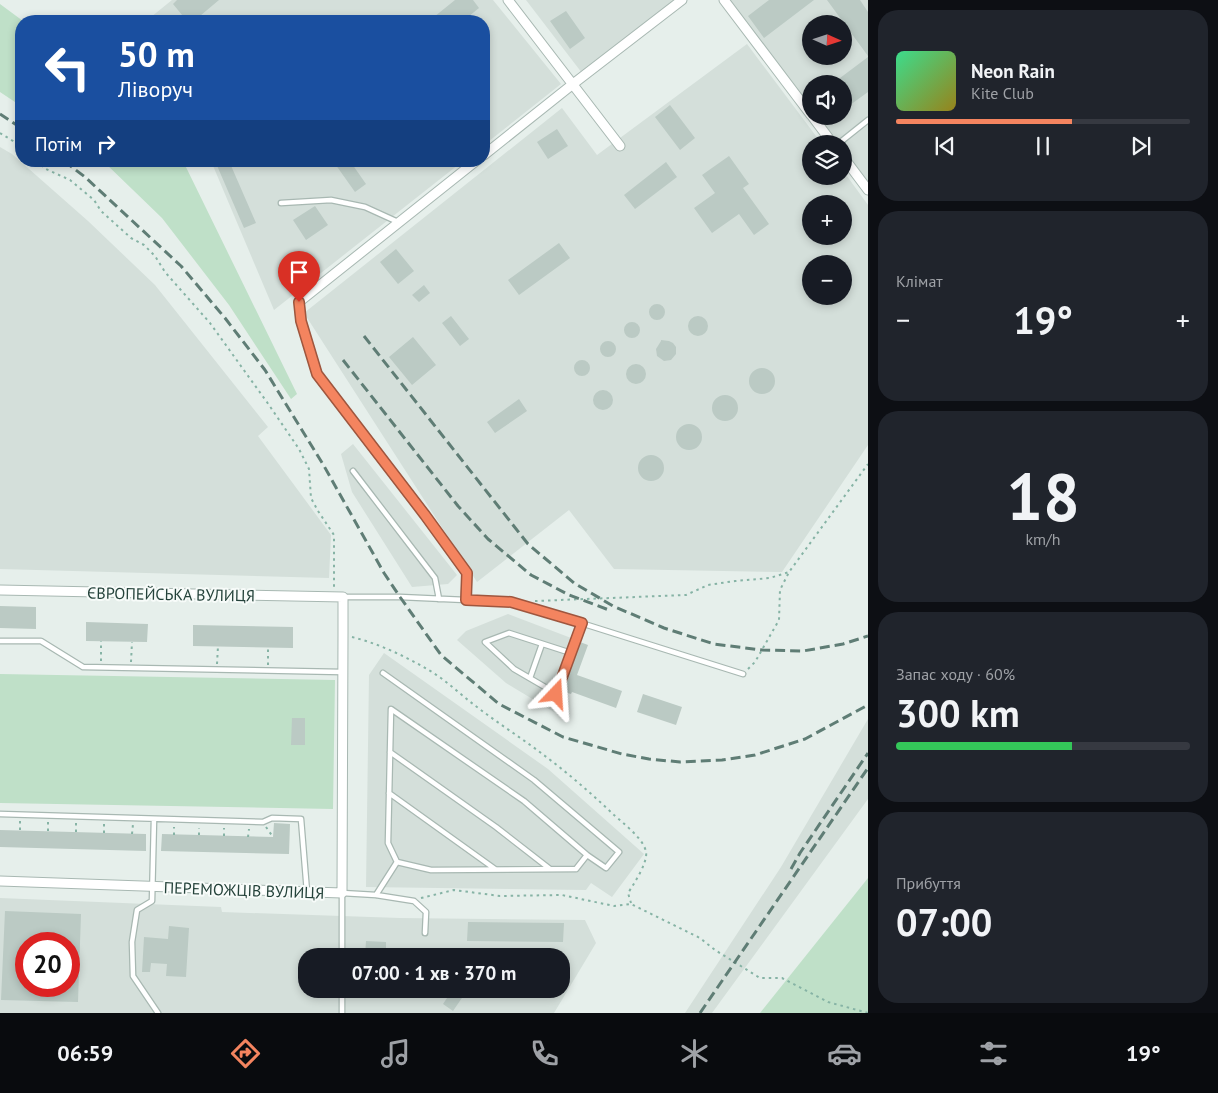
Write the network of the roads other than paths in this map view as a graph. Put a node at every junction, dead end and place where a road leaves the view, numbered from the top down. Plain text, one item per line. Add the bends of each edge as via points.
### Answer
1 (508, 0) edge
2 (682, 0) edge
3 (724, 0) edge
4 (573, 84) junction
5 (802, 103) edge
6 (868, 120) edge
7 (849, 135) edge
8 (620, 146) dead end
9 (490, 150) edge
10 (469, 167) edge
11 (852, 169) edge
12 (868, 190) edge
13 (281, 203) dead end
14 (400, 222) junction
15 (353, 471) dead end
16 (0, 590) edge
17 (338, 597) junction
18 (439, 599) junction
19 (466, 600) junction
20 (582, 623) junction
21 (0, 641) edge
22 (542, 644) junction
23 (571, 653) junction
24 (342, 672) junction
25 (383, 673) dead end
26 (743, 674) road end
27 (530, 678) junction
28 (390, 752) junction
29 (389, 794) junction
30 (0, 814) edge
31 (154, 819) junction
32 (586, 854) junction
33 (397, 862) junction
34 (497, 869) junction
35 (550, 869) junction
36 (0, 881) edge
37 (152, 886) junction
38 (308, 892) junction
39 (342, 893) junction
40 (376, 895) junction
41 (425, 933) dead end
42 (342, 948) edge
43 (342, 998) edge
44 (158, 1013) edge
45 (342, 1013) edge

1 - 4 street
2 - 4 street
3 - 5 street
4 - 8 street
4 - 9 street
6 - 7 lane
10 - 14 street
11 - 12 street
13 - 14 lane via 331,200 365,208
14 - 19 street via 299,302 301,321 317,374 467,573
15 - 18 lane via 435,578
16 - 17 street, ЄВРОПЕЙСЬКА ВУЛИЦЯ
17 - 18 lane
17 - 24 street, ПЕРЕМОЖЦІВ ВУЛИЦЯ
18 - 19 lane
19 - 20 lane via 511,602
20 - 23 lane
20 - 26 lane
21 - 24 lane via 41,641 82,667
22 - 23 lane
22 - 27 lane
22 - 27 lane via 508,632 485,642 514,669
23 - 27 lane via 556,694
24 - 39 street, ПЕРЕМОЖЦІВ ВУЛИЦЯ
25 - 32 lane via 534,780 619,852 606,868
28 - 29 lane
28 - 32 lane via 391,709 524,801
28 - 35 lane
29 - 33 lane via 388,843
29 - 34 lane
30 - 31 lane
31 - 37 lane
31 - 38 lane via 263,822 272,818 301,819
32 - 35 lane via 576,869
33 - 34 lane via 431,870
33 - 40 lane
34 - 35 lane
36 - 37 street, ПЕРЕМОЖЦІВ ВУЛИЦЯ
37 - 38 street, ПЕРЕМОЖЦІВ ВУЛИЦЯ
37 - 44 lane via 152,901 137,910 132,942 133,976
38 - 39 street, ПЕРЕМОЖЦІВ ВУЛИЦЯ
39 - 40 lane
39 - 42 lane
40 - 41 lane via 414,901 426,912
43 - 45 lane

